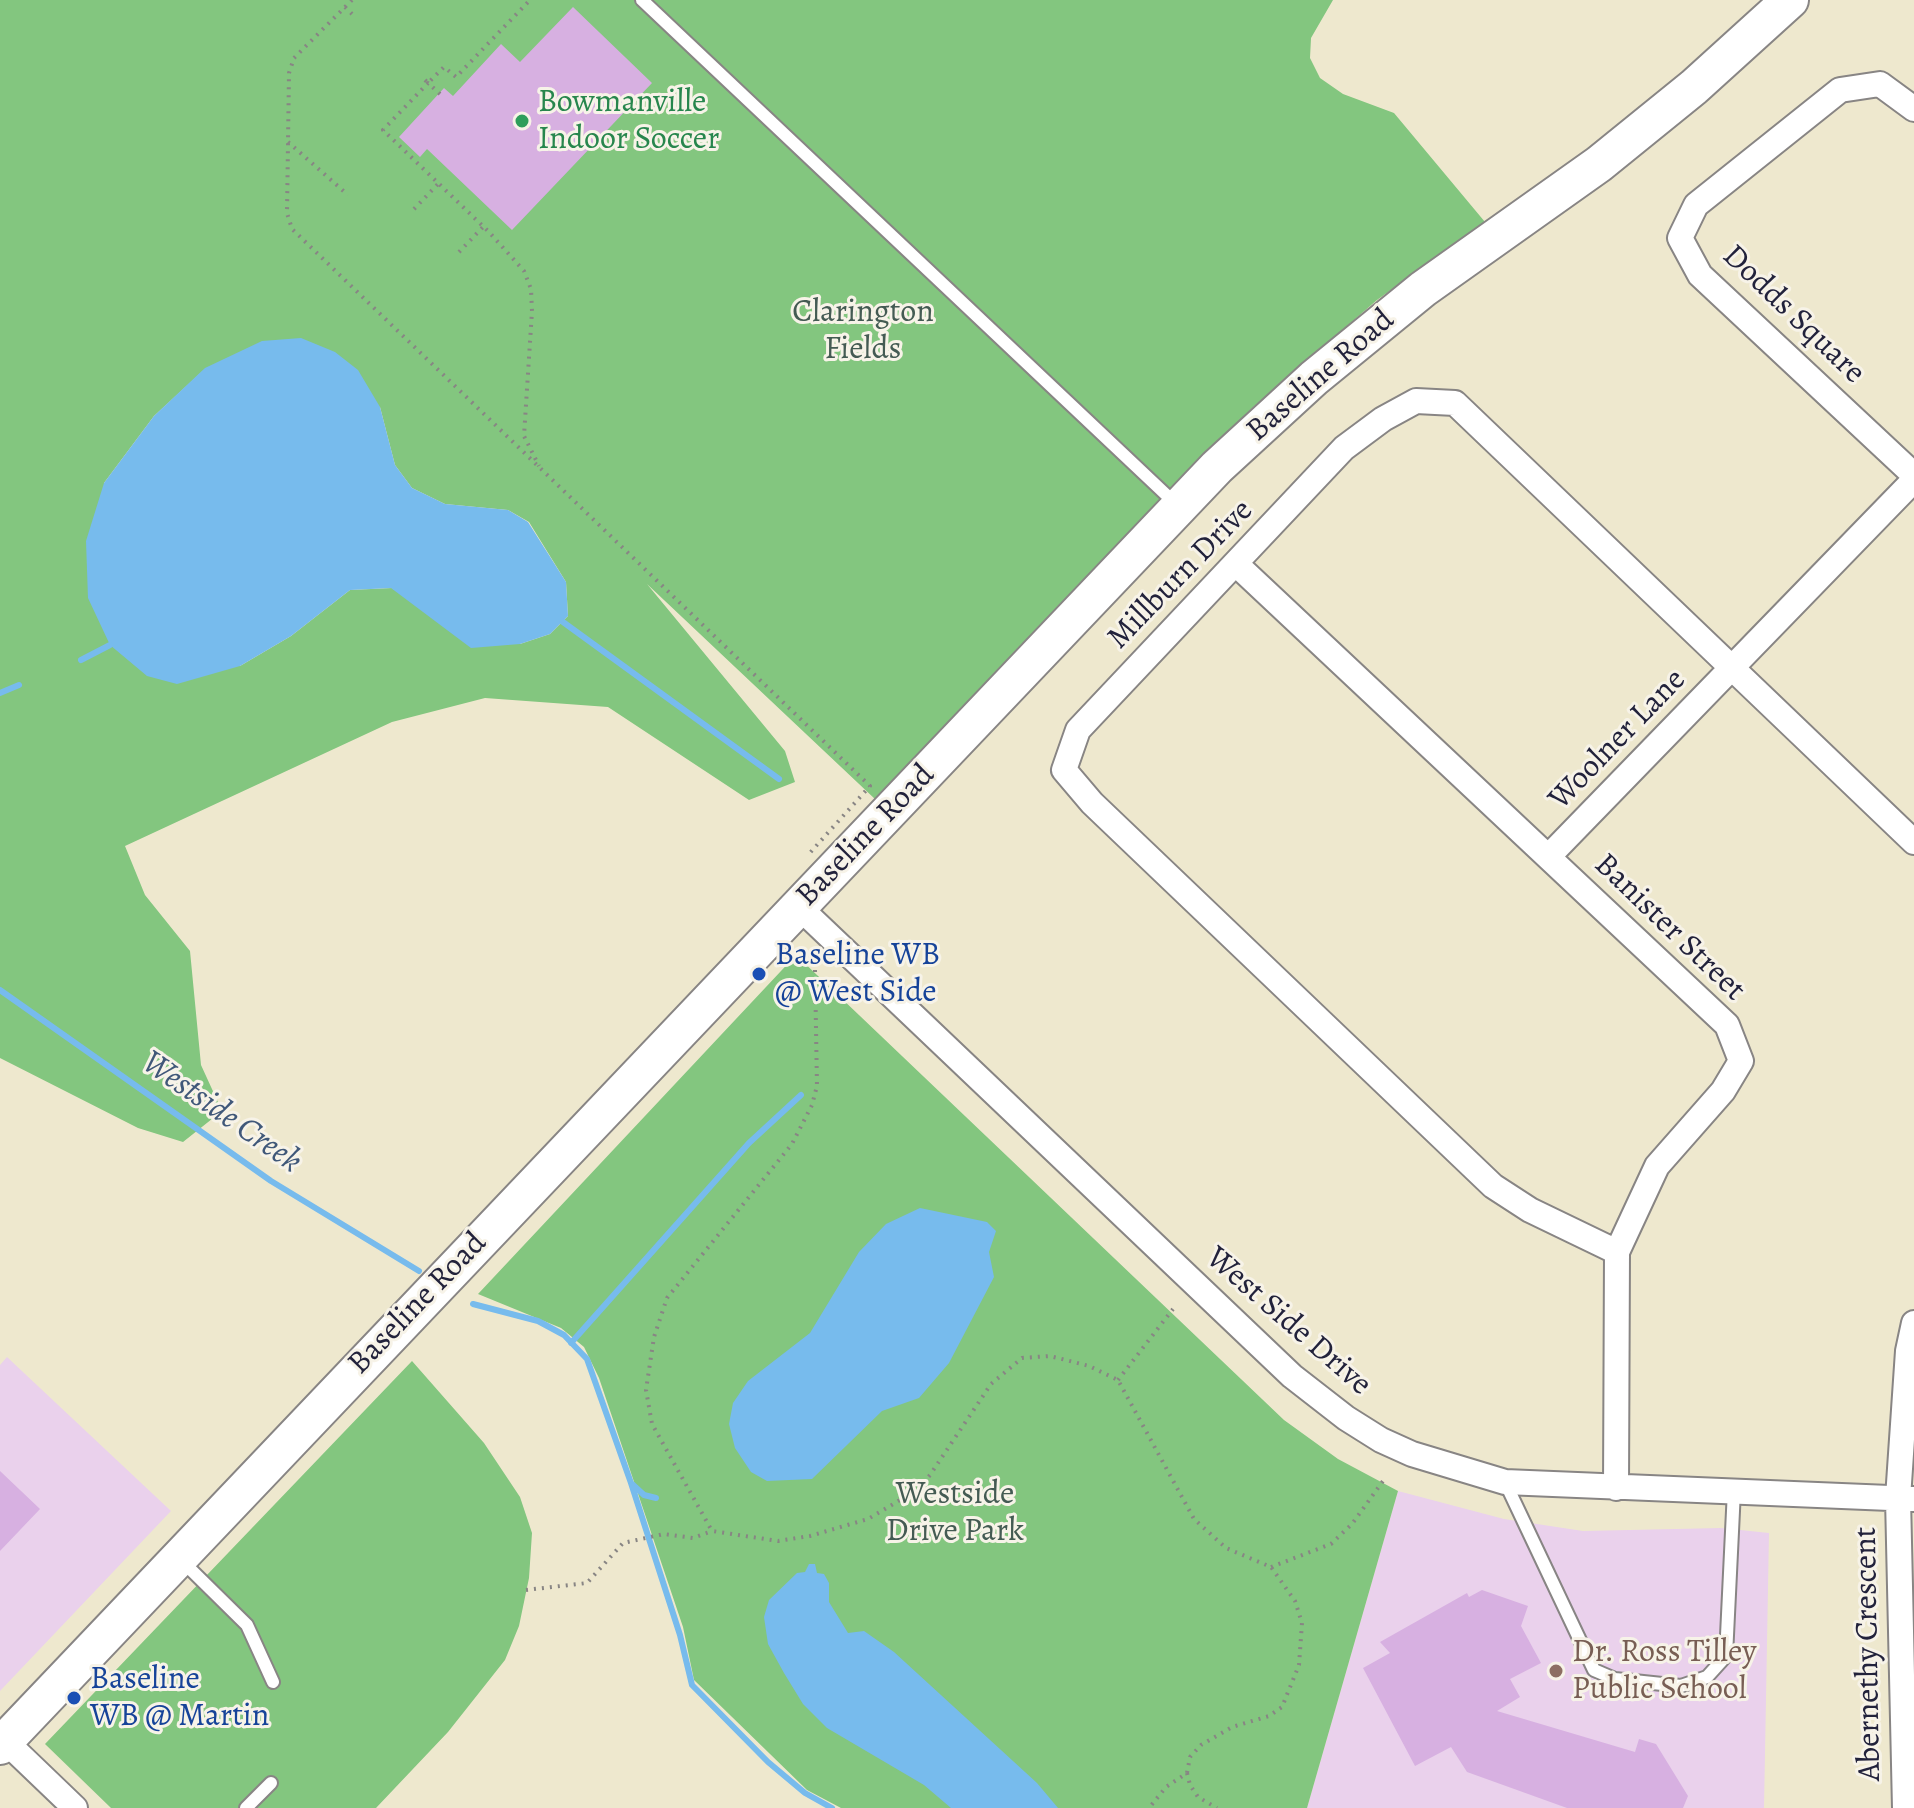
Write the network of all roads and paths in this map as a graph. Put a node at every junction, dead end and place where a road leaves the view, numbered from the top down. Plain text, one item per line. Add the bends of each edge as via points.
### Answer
1 (352, 0) edge
2 (530, 0) edge
3 (642, 0) edge
4 (1790, 0) edge
5 (345, 7) junction
6 (352, 14) dead end
7 (427, 82) junction
8 (440, 94) dead end
9 (1914, 109) edge
10 (288, 142) junction
11 (439, 183) junction
12 (348, 195) dead end
13 (414, 209) dead end
14 (484, 226) junction
15 (459, 252) dead end
16 (543, 473) junction
17 (1914, 478) edge
18 (1180, 507) junction
19 (1236, 564) junction
20 (1733, 667) junction
21 (870, 786) dead end
22 (1914, 842) edge
23 (1548, 857) junction
24 (799, 907) junction
25 (815, 970) dead end
26 (1617, 1252) junction
27 (1173, 1309) dead end
28 (1914, 1323) edge
29 (1118, 1380) junction
30 (1383, 1481) dead end
31 (1505, 1482) junction
32 (1616, 1488) junction
33 (1734, 1490) junction
34 (1906, 1499) edge
35 (712, 1531) junction
36 (177, 1556) junction
37 (1271, 1567) junction
38 (526, 1590) dead end
39 (273, 1682) dead end
40 (2, 1741) edge
41 (1187, 1773) junction
42 (271, 1783) dead end
43 (75, 1808) edge
44 (246, 1808) edge
45 (1149, 1808) edge
46 (1217, 1808) edge
47 (1905, 1808) edge

1 - 5 path
2 - 7 path via 456,77 444,67
3 - 18 lane
4 - 18 street, Baseline Road via 1599,164 1423,289 1314,378
5 - 6 path
5 - 10 path via 294,58
7 - 8 path
7 - 11 path via 383,130
9 - 17 street, Dodds Square via 1880,84 1840,90 1696,205 1680,238 1700,275
10 - 12 path
10 - 16 path via 287,213 300,240
11 - 13 path
11 - 14 path
14 - 15 path
14 - 16 path via 512,255 531,289 524,436
16 - 21 path
17 - 20 street, Dodds Square
18 - 24 street, Baseline Road
19 - 20 street, Millburn Drive via 1344,448 1383,419 1416,401 1455,403
19 - 23 street, Banister Street
19 - 26 street, Millburn Drive via 1078,730 1064,770 1092,803 1493,1186
20 - 22 street, Millburn Drive
20 - 23 street, Woolner Lane
23 - 26 street, Banister Street via 1727,1025 1741,1061 1723,1091 1657,1166
24 - 31 street, West Side Drive via 1320,1399 1412,1454
24 - 36 street, Baseline Road
25 - 35 path via 817,1086 805,1123 667,1298 654,1337 646,1390 650,1415
26 - 32 street, Banister Street
27 - 29 path
28 - 34 street, Abernethy Crescent via 1908,1351
29 - 35 path via 1050,1356 1022,1358 991,1384 924,1482 868,1519 778,1541
29 - 37 path via 1194,1519 1226,1548
30 - 37 path via 1331,1544
31 - 32 street, West Side Drive
31 - 33 lane via 1594,1670 1615,1679 1681,1686 1707,1677 1726,1656
32 - 33 street, West Side Drive
33 - 34 street, West Side Drive
34 - 47 street, Abernethy Crescent
35 - 38 path via 693,1538 664,1534 623,1543 587,1583
36 - 39 lane via 247,1625
36 - 40 street, Baseline Road
37 - 41 path via 1295,1601 1302,1623 1299,1665 1285,1703 1269,1716 1232,1727 1201,1745 1190,1757
40 - 43 street
41 - 45 path
41 - 46 path via 1198,1797
42 - 44 lane

